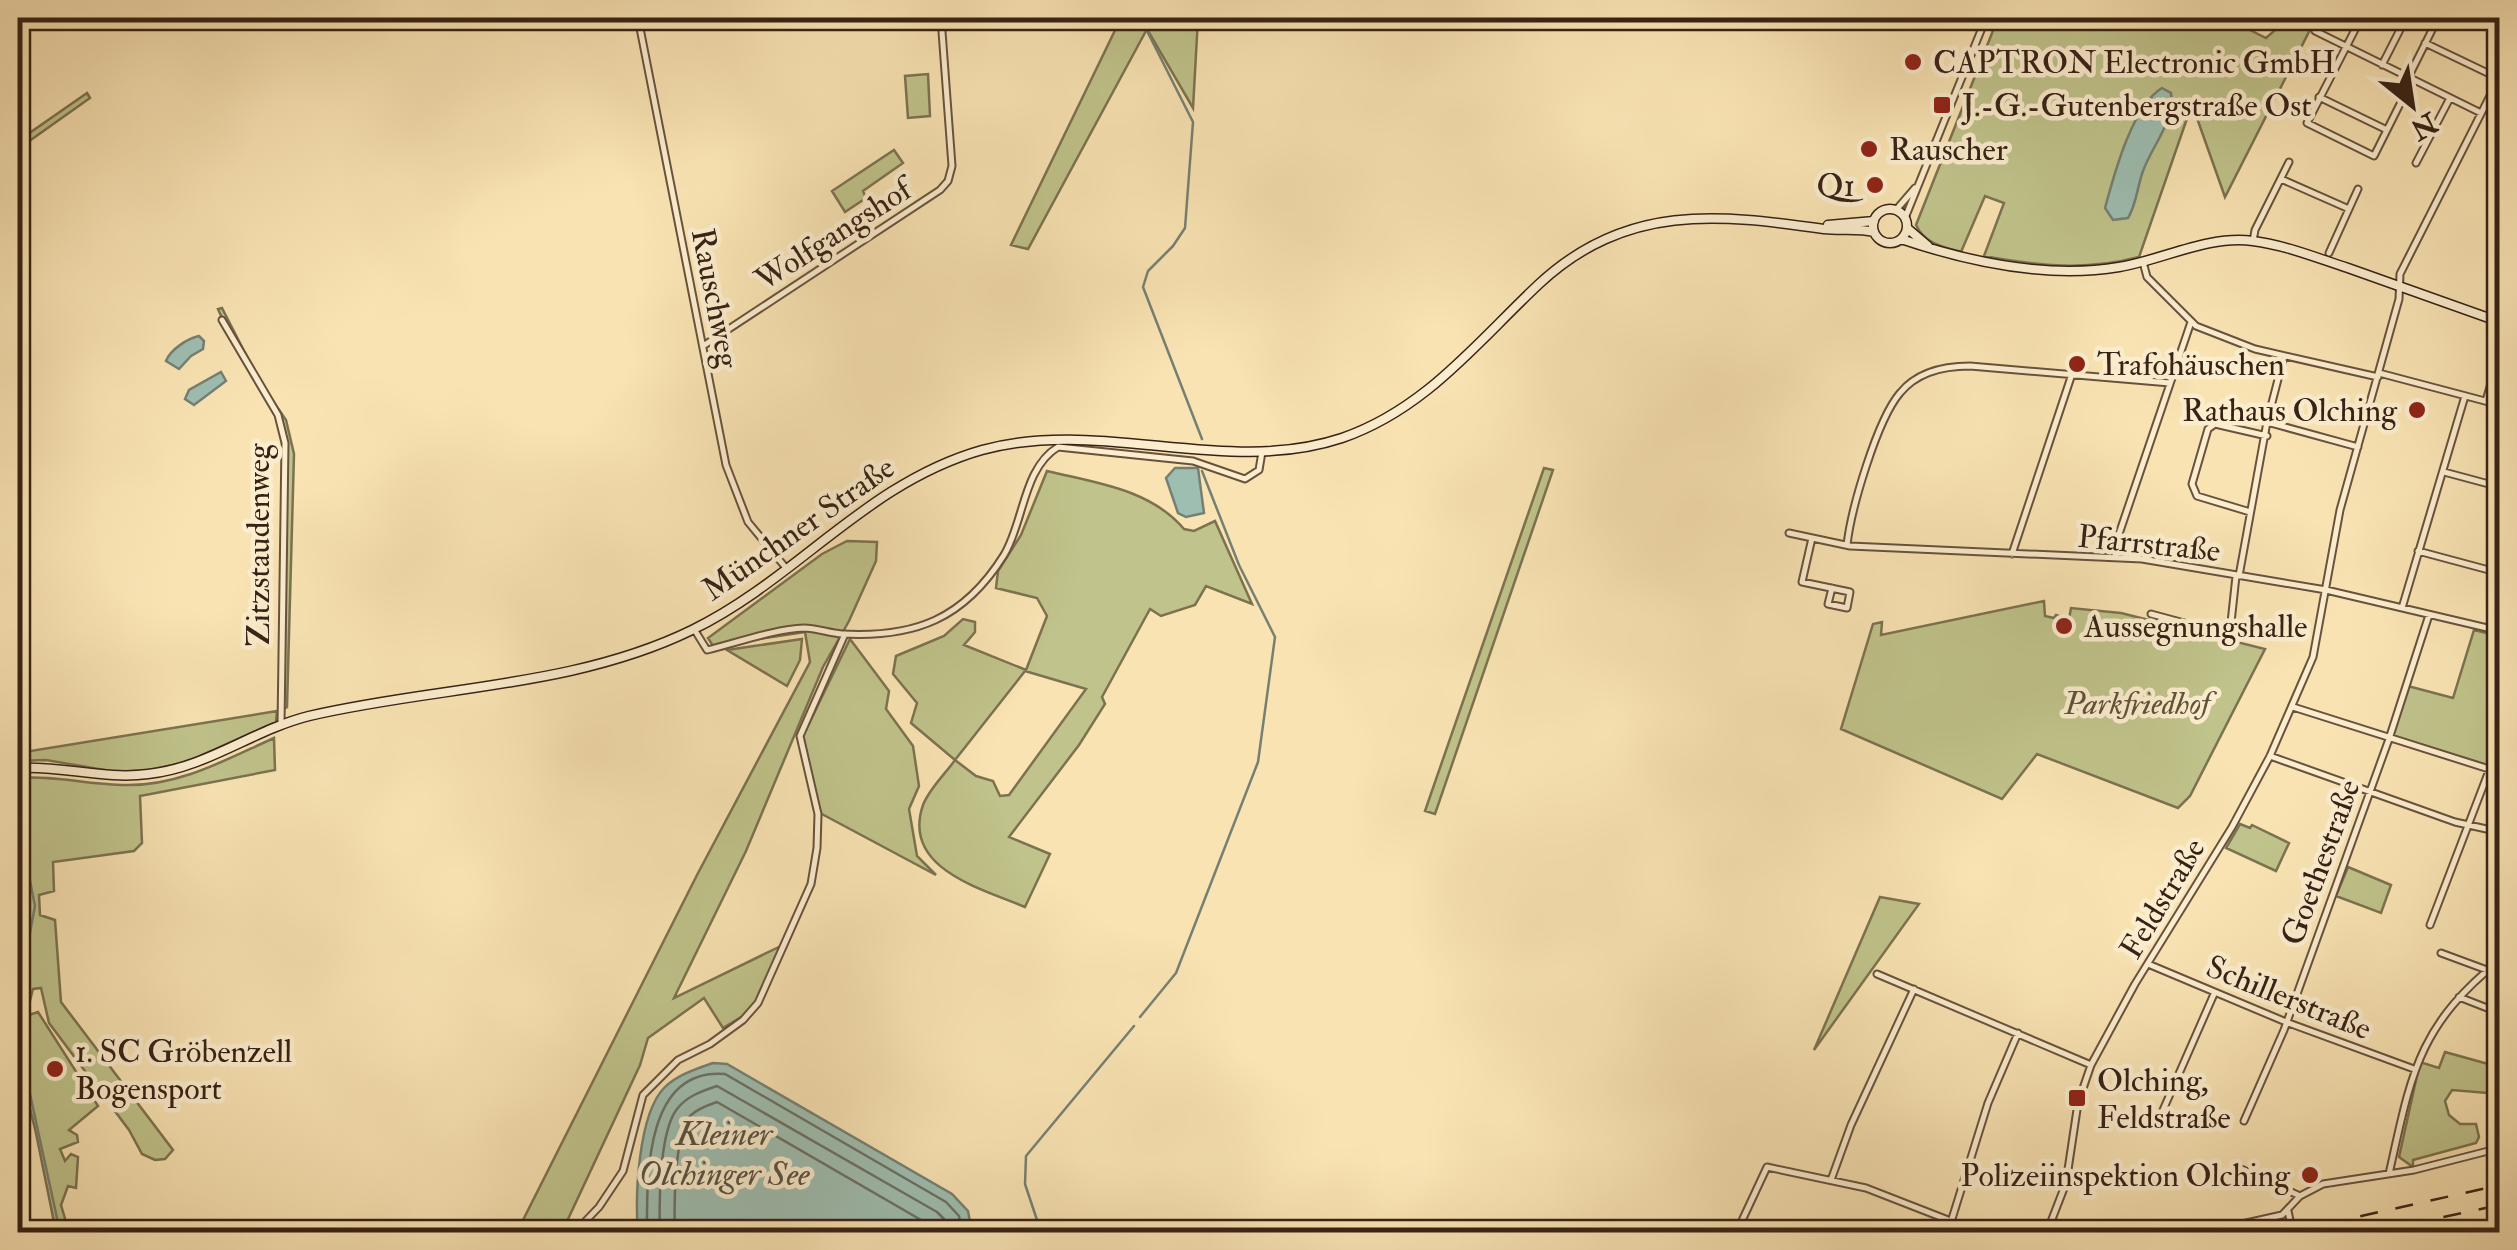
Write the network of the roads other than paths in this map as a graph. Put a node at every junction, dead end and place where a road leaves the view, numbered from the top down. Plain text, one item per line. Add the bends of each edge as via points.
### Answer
1 (638, 18) edge
2 (941, 18) edge
3 (1986, 18) edge
4 (2361, 18) edge
5 (2406, 18) edge
6 (2438, 18) edge
7 (2314, 32) dead end
8 (2425, 43) junction
9 (2343, 47) junction
10 (2382, 65) junction
11 (2499, 77) edge
12 (2410, 79) junction
13 (2490, 96) junction
14 (2319, 97) junction
15 (2450, 98) junction
16 (2500, 102) edge
17 (2480, 113) junction
18 (2387, 130) junction
19 (2290, 162) dead end
20 (2416, 163) dead end
21 (2281, 180) junction
22 (1916, 185) junction
23 (2358, 189) dead end
24 (2349, 209) junction
25 (1896, 210) junction
26 (1874, 221) junction
27 (1906, 223) junction
28 (1812, 226) junction
29 (1874, 232) junction
30 (1901, 239) junction
31 (2253, 241) junction
32 (1931, 249) junction
33 (2329, 253) dead end
34 (2143, 262) junction
35 (2399, 286) junction
36 (222, 320) dead end
37 (2192, 322) junction
38 (2500, 322) edge
39 (703, 346) junction
40 (2500, 351) edge
41 (2284, 356) junction
42 (2072, 375) junction
43 (2378, 375) junction
44 (2170, 383) junction
45 (2465, 396) junction
46 (2486, 402) junction
47 (2500, 405) edge
48 (2268, 422) junction
49 (2267, 436) junction
50 (2358, 447) junction
51 (1262, 452) junction
52 (2444, 472) junction
53 (2500, 488) edge
54 (2251, 512) junction
55 (1789, 534) dead end
56 (1812, 538) junction
57 (1847, 545) junction
58 (2418, 551) junction
59 (2012, 554) junction
60 (2116, 558) junction
61 (788, 570) junction
62 (2500, 573) edge
63 (2238, 576) junction
64 (1832, 588) junction
65 (2326, 590) junction
66 (2402, 608) junction
67 (2151, 614) dead end
68 (2429, 615) junction
69 (694, 629) junction
70 (2500, 631) edge
71 (845, 634) junction
72 (2293, 707) junction
73 (280, 725) junction
74 (2389, 740) junction
75 (2500, 742) edge
76 (2270, 756) junction
77 (18, 768) edge
78 (2489, 769) junction
79 (2370, 792) junction
80 (2469, 823) junction
81 (2500, 832) edge
82 (18, 859) edge
83 (20, 886) edge
84 (2430, 925) dead end
85 (2442, 953) dead end
86 (18, 957) edge
87 (2500, 960) edge
88 (2148, 964) junction
89 (2487, 970) junction
90 (1877, 974) dead end
91 (1914, 989) junction
92 (2214, 994) junction
93 (2459, 997) junction
94 (2500, 1013) edge
95 (2286, 1022) junction
96 (2018, 1032) junction
97 (2090, 1064) junction
98 (2414, 1069) junction
99 (2244, 1121) dead end
100 (2156, 1126) dead end
101 (2500, 1148) edge
102 (2237, 1167) dead end
103 (2389, 1174) junction
104 (1830, 1180) junction
105 (2300, 1196) junction
106 (2288, 1211) junction
107 (1952, 1222) junction
108 (2292, 1225) dead end
109 (576, 1232) edge
110 (1757, 1232) edge
111 (1978, 1232) edge
112 (2046, 1232) edge
113 (2206, 1232) edge

1 - 39 street, Rauschweg
2 - 39 street, Wolfgangshof via 948,181
3 - 22 street
4 - 9 street
5 - 10 street
6 - 8 street
7 - 9 street
8 - 11 street
8 - 12 street
9 - 10 street
9 - 14 street
10 - 12 street
11 - 13 street, Feldstraße
12 - 15 street
12 - 18 street
13 - 16 street
13 - 17 street, Feldstraße
14 - 18 street
14 - 18 street via 2307,122 2374,156
15 - 17 street
15 - 20 street
17 - 35 street, Feldstraße
19 - 21 street
21 - 24 street
21 - 31 street
22 - 25 street
22 - 27 street
23 - 24 street
24 - 33 street
25 - 26 main road via 1882,211
25 - 27 main road
26 - 28 main road
26 - 29 main road
27 - 30 main road
27 - 32 main road
28 - 29 main road
28 - 51 main road, Münchner Straße via 1704,216 1618,235 1551,273 1442,380 1399,412 1327,443
29 - 30 main road via 1884,242
30 - 32 main road
31 - 34 main road via 2208,243
31 - 35 main road
32 - 34 main road via 2048,272
34 - 37 street via 2148,277
35 - 38 main road
35 - 43 street, Feldstraße
36 - 73 street, Zitzstaudenweg via 278,414 286,444
37 - 41 street
37 - 44 street
39 - 61 street, Rauschweg via 737,496 748,522
40 - 46 street
41 - 43 street
41 - 48 street
42 - 44 street
42 - 57 street via 1959,366 1910,384 1888,411
42 - 59 street
43 - 45 street
43 - 50 street, Feldstraße
44 - 60 street via 2118,534
45 - 46 street
45 - 52 street
46 - 47 street
48 - 49 street
48 - 50 street
49 - 54 street
49 - 54 street via 2216,424 2208,429 2192,484 2197,496
50 - 65 street, Feldstraße
51 - 61 main road, Münchner Straße via 1076,438 984,450 898,485
51 - 71 street via 1258,470 1244,479 1193,461 1058,448 1035,472 1000,561 958,606 909,632
52 - 53 street
52 - 58 street
54 - 63 street
55 - 56 street, Pfarrstraße
56 - 57 street, Pfarrstraße
56 - 64 street via 1802,582
57 - 59 street, Pfarrstraße
58 - 62 street
58 - 66 street
59 - 60 street, Pfarrstraße
60 - 63 street, Pfarrstraße
61 - 69 main road, Münchner Straße
63 - 65 street, Pfarrstraße
63 - 67 street via 2230,632
64 - 64 street via 1850,592 1847,608 1828,604
65 - 66 street, Pfarrstraße
65 - 72 street, Feldstraße via 2313,657
66 - 68 street, Pfarrstraße
68 - 70 street, Pfarrstraße
68 - 74 street, Goethestraße
69 - 71 street via 706,650 805,628
69 - 73 main road, Münchner Straße via 585,668
71 - 109 street via 800,736 818,814 810,884 758,1003 710,1044 678,1060 642,1095 622,1170
72 - 74 street
72 - 76 street, Feldstraße
73 - 77 main road, Münchner Straße via 152,774
74 - 78 street
74 - 79 street, Goethestraße
75 - 78 street
76 - 79 street
76 - 88 street, Feldstraße
78 - 80 street
79 - 80 street
79 - 95 street, Goethestraße
80 - 81 street
80 - 84 street
82 - 83 street
83 - 86 street via 26,904
85 - 89 street
87 - 89 street
88 - 92 street, Schillerstraße
88 - 97 street, Feldstraße
89 - 93 street
90 - 91 street
91 - 96 street
91 - 104 street
92 - 95 street, Schillerstraße
92 - 100 street
93 - 94 street
93 - 98 street via 2431,1030
95 - 98 street, Schillerstraße
95 - 99 street, Goethestraße
96 - 97 street
96 - 107 street via 1988,1103
97 - 112 street, Feldstraße via 2066,1183
98 - 103 street
101 - 103 street
102 - 105 street
103 - 105 street via 2323,1184
104 - 107 street
104 - 110 street via 1767,1167 1739,1227
105 - 106 street
106 - 108 street
106 - 113 street
107 - 111 street

